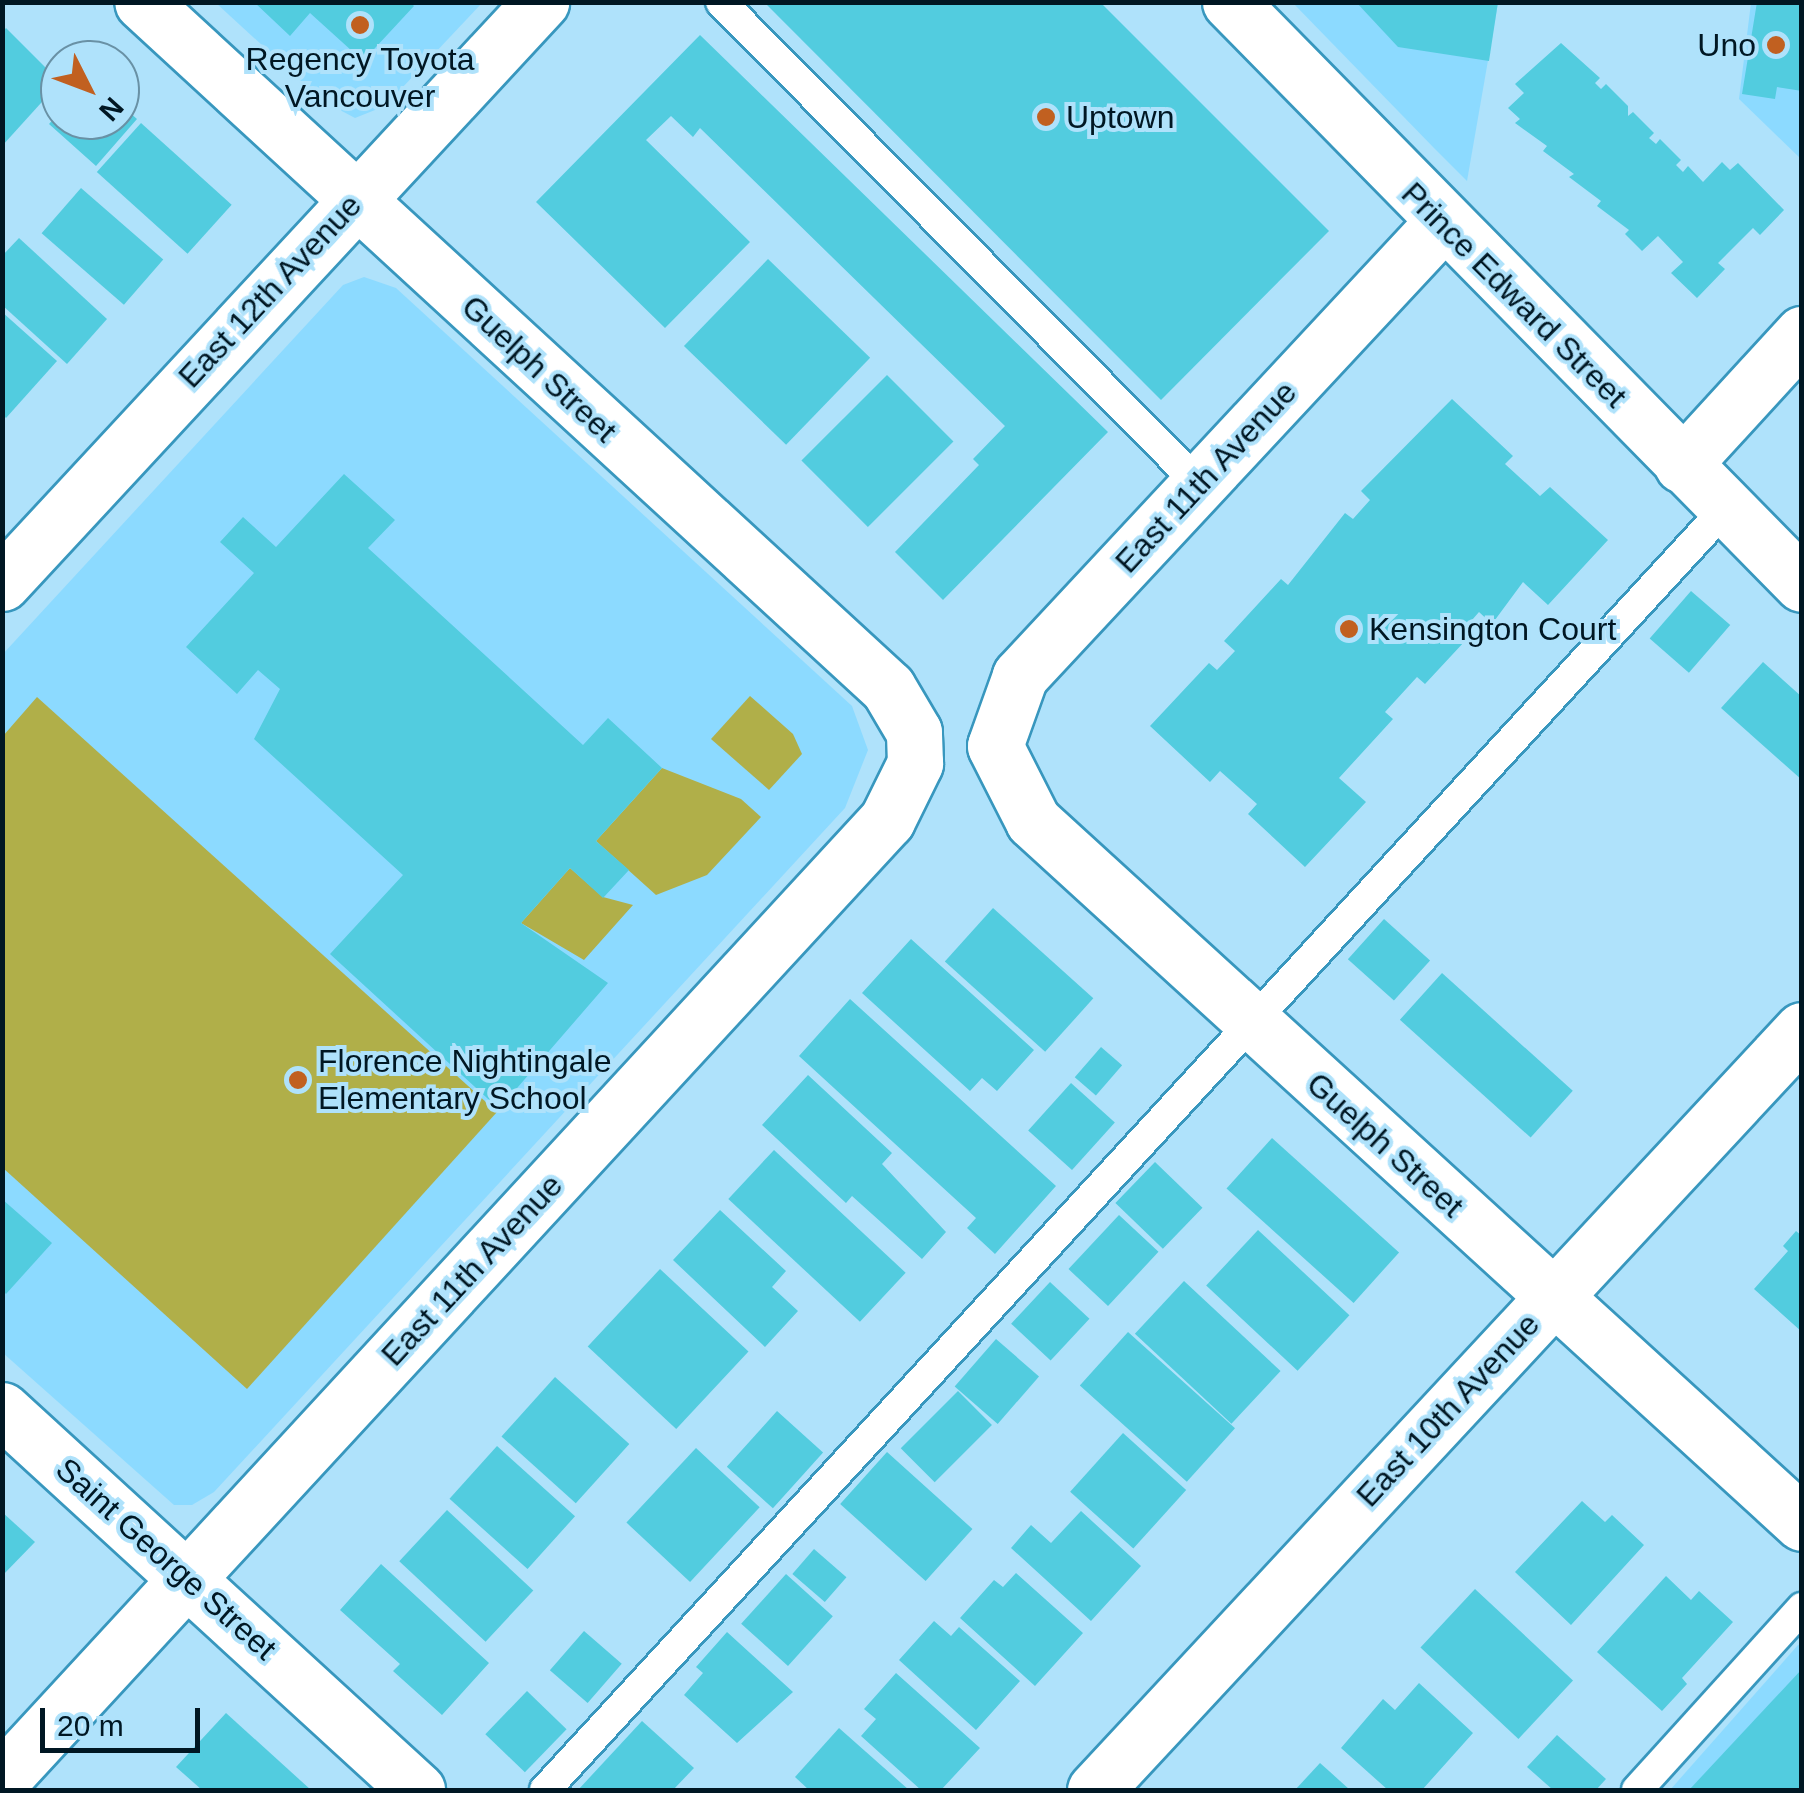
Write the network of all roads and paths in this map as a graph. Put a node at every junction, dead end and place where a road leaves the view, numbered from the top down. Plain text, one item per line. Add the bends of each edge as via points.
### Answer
1 (142, 2) edge
2 (541, 2) edge
3 (721, 2) edge
4 (1230, 2) edge
5 (354, 199) junction
6 (1443, 222) junction
7 (1802, 334) edge
8 (1682, 465) junction
9 (1199, 484) junction
10 (1726, 508) junction
11 (2, 583) edge
12 (1802, 584) edge
13 (996, 746) joint
14 (915, 748) joint
15 (1249, 1020) junction
16 (1802, 1030) edge
17 (1553, 1296) junction
18 (2, 1410) edge
19 (1802, 1523) edge
20 (188, 1578) junction
21 (1802, 1608) edge
22 (2, 1779) edge
23 (417, 1790) edge
24 (545, 1790) edge
25 (1095, 1790) edge
26 (1637, 1790) edge

1 - 5 street, Guelph Street
2 - 5 street, East 12th Avenue
3 - 9 lane
4 - 6 street, Prince Edward Street
5 - 11 street, East 12th Avenue
5 - 14 street, Guelph Street via 888,688 905,712
6 - 8 street, Prince Edward Street
6 - 9 street, East 11th Avenue
7 - 8 street
8 - 10 street, Prince Edward Street
9 - 13 street, East 11th Avenue via 1020,676
10 - 12 street, Prince Edward Street
10 - 15 lane
13 - 15 street, Guelph Street via 1033,821
14 - 20 street, East 11th Avenue via 908,786 887,820
15 - 17 street, Guelph Street
15 - 24 lane
16 - 17 street, East 10th Avenue
17 - 19 street, Guelph Street
17 - 25 street, East 10th Avenue
18 - 20 street, Saint George Street
20 - 22 street, East 11th Avenue
20 - 23 street, Saint George Street
21 - 26 lane

